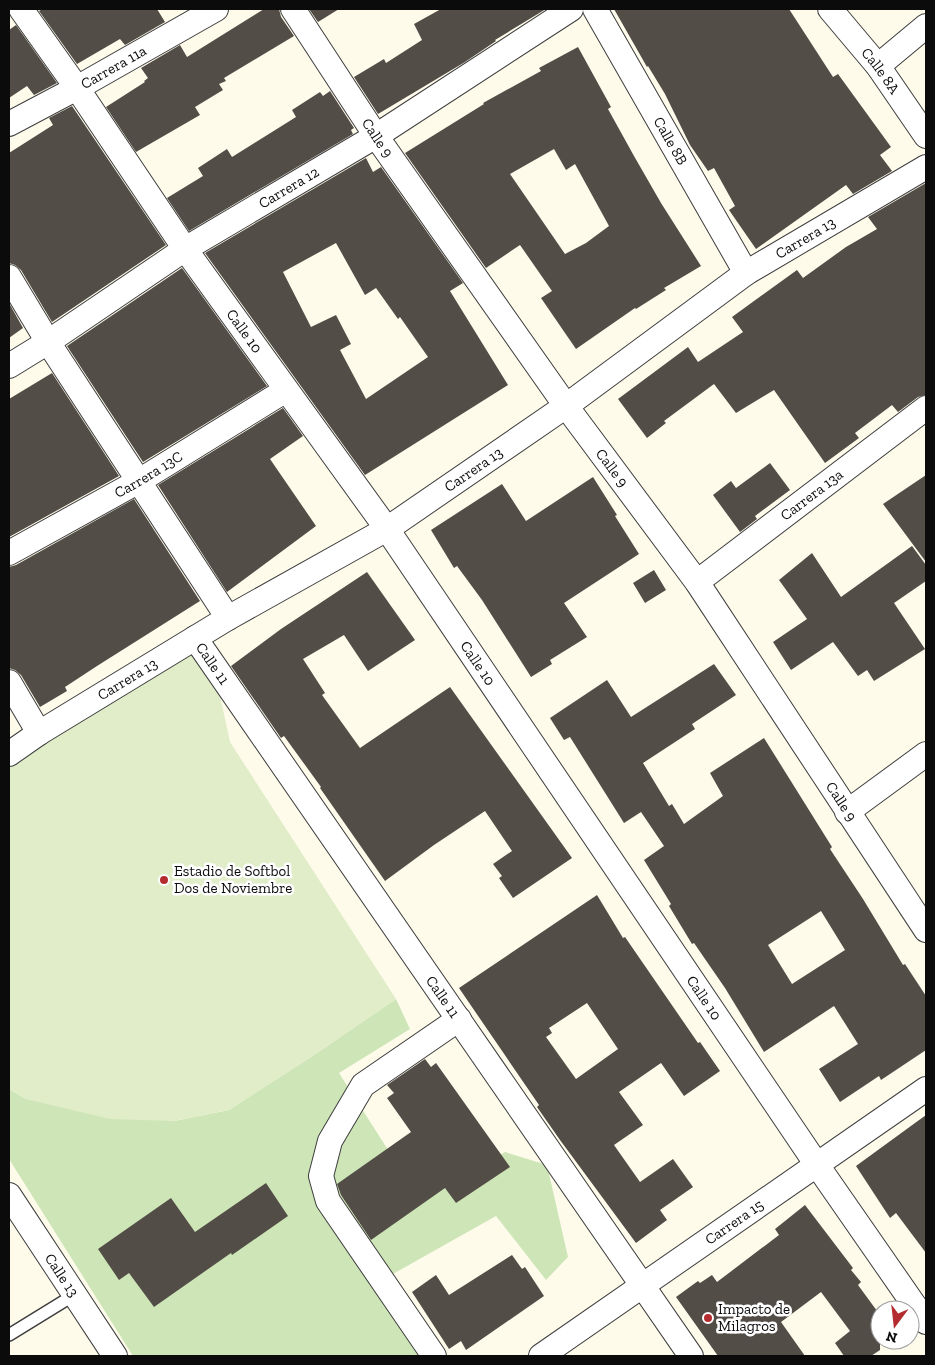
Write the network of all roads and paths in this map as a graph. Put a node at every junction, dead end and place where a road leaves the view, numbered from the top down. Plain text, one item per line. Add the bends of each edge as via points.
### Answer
1 (21, 9) edge
2 (216, 9) edge
3 (293, 9) edge
4 (571, 9) edge
5 (595, 9) edge
6 (830, 9) edge
7 (926, 26) edge
8 (878, 66) junction
9 (77, 88) junction
10 (9, 124) edge
11 (376, 136) junction
12 (926, 136) edge
13 (926, 167) edge
14 (185, 249) junction
15 (746, 273) junction
16 (9, 277) edge
17 (48, 342) junction
18 (9, 366) edge
19 (286, 390) junction
20 (566, 406) junction
21 (926, 408) edge
22 (139, 481) junction
23 (387, 529) junction
24 (9, 553) edge
25 (697, 582) junction
26 (228, 618) junction
27 (195, 638) junction
28 (9, 682) edge
29 (39, 733) junction
30 (9, 754) edge
31 (926, 754) edge
32 (847, 812) junction
33 (926, 930) edge
34 (458, 1019) junction
35 (926, 1089) edge
36 (817, 1165) junction
37 (9, 1195) edge
38 (643, 1285) junction
39 (74, 1295) junction
40 (926, 1322) edge
41 (9, 1335) edge
42 (115, 1356) edge
43 (434, 1356) edge
44 (541, 1356) edge
45 (691, 1356) edge

1 - 9 street, Calle 10
2 - 9 street, Carrera 11a
3 - 11 street, Calle 9
4 - 11 street, Carrera 12
5 - 15 street, Calle 8B
6 - 8 street, Calle 8A
7 - 8 street
8 - 12 street, Calle 8A
9 - 10 street, Carrera 11a
9 - 14 street, Calle 10
11 - 14 street, Carrera 12
11 - 20 street, Calle 9
13 - 15 street, Carrera 13
14 - 17 street, Carrera 12
14 - 19 street, Calle 10
15 - 20 street, Carrera 13
16 - 17 street
17 - 18 street, Carrera 12
17 - 22 street
19 - 22 street, Carrera 13C
19 - 23 street, Calle 10
20 - 23 street, Carrera 13
20 - 25 street, Calle 9
21 - 25 street, Carrera 13a
22 - 24 street, Carrera 13C
22 - 26 street
23 - 26 street, Carrera 13
23 - 36 street, Calle 10
25 - 32 street, Calle 9
26 - 27 street, Carrera 13
27 - 29 street, Carrera 13
27 - 34 street, Calle 11
28 - 29 street
29 - 30 street, Carrera 13
31 - 32 street
32 - 33 street, Calle 9
34 - 38 street, Calle 11
34 - 43 street via 363,1086 330,1141 321,1176 328,1201
35 - 36 street, Carrera 15
36 - 38 street, Carrera 15
36 - 40 street, Calle 10
37 - 39 street, Calle 13
38 - 44 street, Carrera 15
38 - 45 street, Calle 11
39 - 41 lane
39 - 42 street, Calle 13

